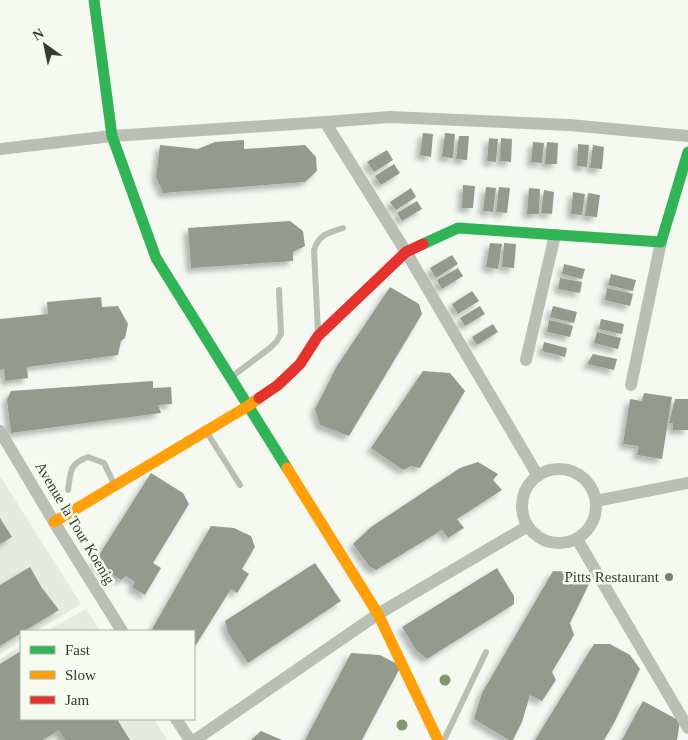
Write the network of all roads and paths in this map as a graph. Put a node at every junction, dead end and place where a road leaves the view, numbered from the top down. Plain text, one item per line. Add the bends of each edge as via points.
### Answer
1 (94, 0) edge
2 (326, 122) junction
3 (112, 136) junction
4 (688, 136) edge
5 (0, 149) edge
6 (688, 152) edge
7 (343, 228) dead end
8 (555, 235) junction
9 (661, 242) junction
10 (406, 252) junction
11 (279, 290) dead end
12 (318, 336) junction
13 (526, 360) dead end
14 (230, 378) junction
15 (630, 384) dead end
16 (248, 406) junction
17 (206, 431) junction
18 (2, 436) edge
19 (538, 476) junction
20 (688, 484) edge
21 (240, 485) dead end
22 (115, 486) junction
23 (68, 490) dead end
24 (596, 501) junction
25 (54, 522) junction
26 (528, 526) junction
27 (577, 539) junction
28 (378, 614) junction
29 (121, 630) edge
30 (486, 652) dead end
31 (177, 720) edge
32 (688, 728) edge
33 (190, 740) edge
34 (195, 740) edge
35 (438, 740) edge
36 (444, 740) edge

1 - 3 street
2 - 3 street
2 - 4 street via 390,117 570,125
2 - 10 street
3 - 5 street
3 - 14 street via 156,258
6 - 9 street
7 - 12 lane via 321,237 314,250
8 - 9 street
8 - 10 street via 458,228
8 - 13 street
9 - 15 street
10 - 12 street
10 - 19 street
11 - 14 lane via 281,334 270,348
12 - 16 street via 300,364 278,385
14 - 16 street
16 - 17 street
16 - 28 street
17 - 21 lane
17 - 22 street
18 - 25 street, Avenue la Tour Koenig
19 - 24 street via 562,469 574,472 585,479
19 - 26 street via 530,484 522,505
20 - 24 street
22 - 23 lane via 104,464 88,457 74,465
22 - 25 street
24 - 27 street via 592,523
25 - 29 street, Avenue la Tour Koenig
26 - 27 street via 545,540 556,543
26 - 28 street
27 - 32 street
28 - 34 street
28 - 35 street
30 - 36 lane
31 - 33 street

